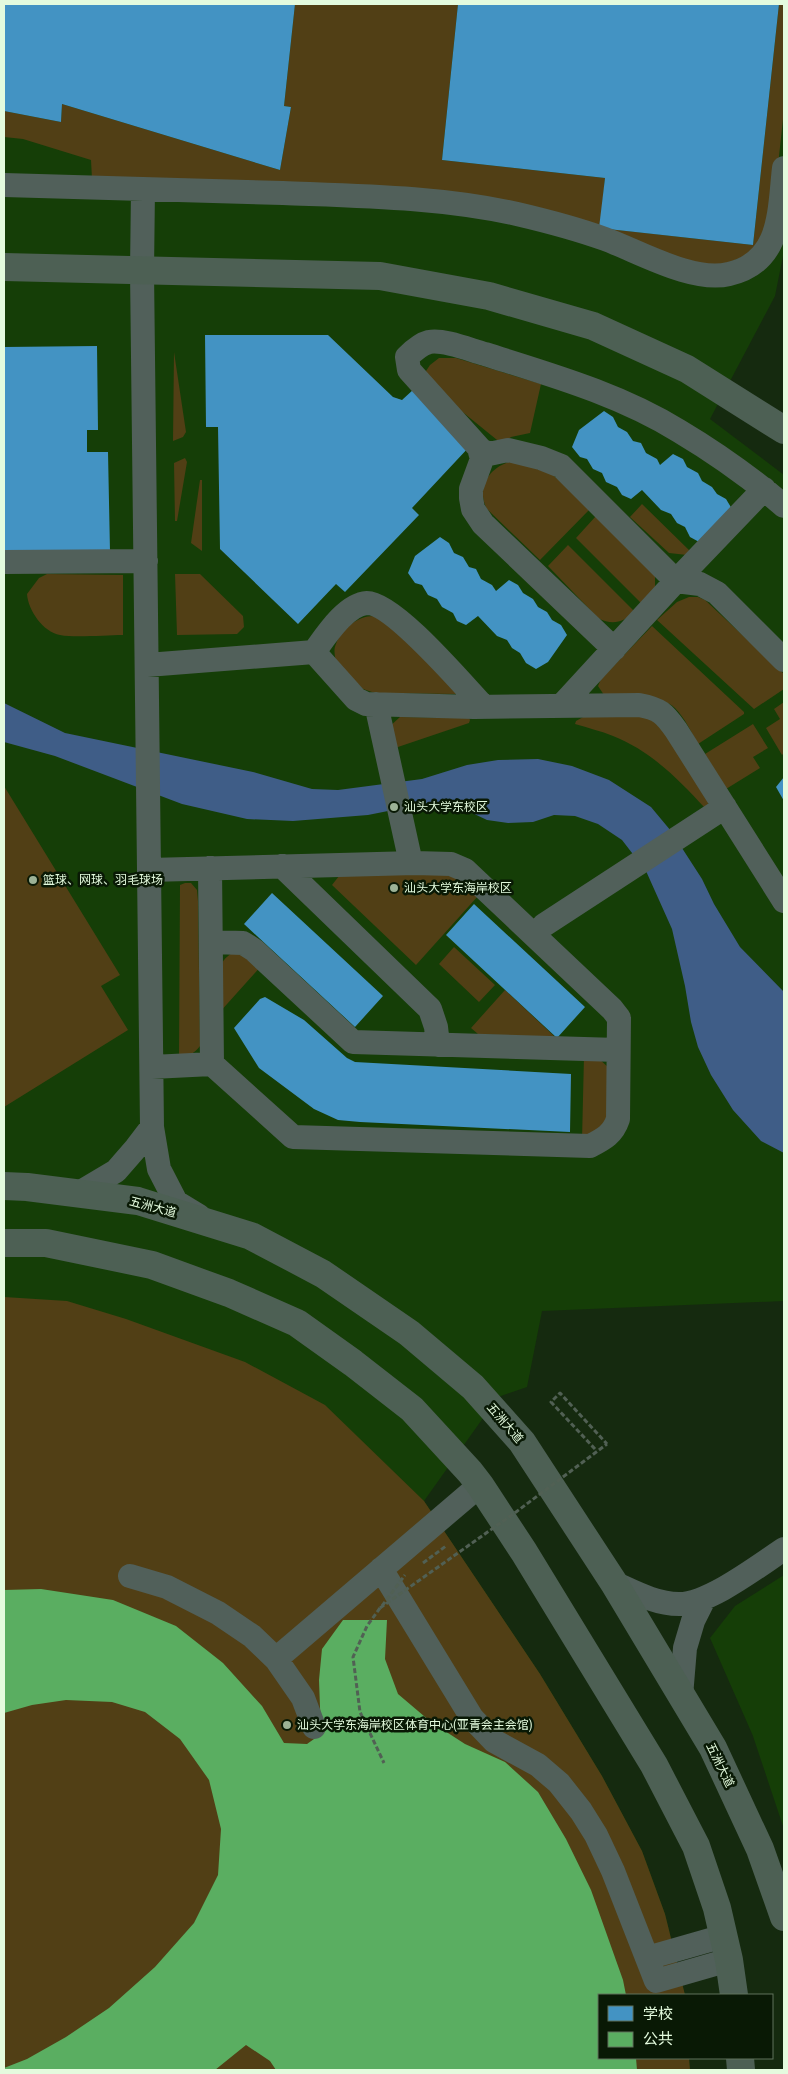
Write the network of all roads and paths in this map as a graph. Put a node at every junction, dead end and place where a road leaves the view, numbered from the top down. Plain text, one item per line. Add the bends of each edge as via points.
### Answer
1 (784, 168) edge
2 (4, 185) edge
3 (143, 189) junction
4 (4, 267) edge
5 (142, 270) junction
6 (783, 421) edge
7 (479, 448) junction
8 (764, 489) junction
9 (784, 506) edge
10 (146, 561) junction
11 (4, 562) edge
12 (676, 581) junction
13 (614, 648) junction
14 (314, 652) junction
15 (784, 660) edge
16 (147, 664) junction
17 (376, 704) junction
18 (562, 705) junction
19 (484, 707) junction
20 (725, 807) junction
21 (411, 863) junction
22 (282, 866) junction
23 (210, 868) junction
24 (149, 870) junction
25 (784, 901) edge
26 (544, 925) dead end
27 (211, 942) junction
28 (438, 1045) junction
29 (618, 1050) junction
30 (212, 1064) junction
31 (152, 1066) junction
32 (152, 1127) junction
33 (4, 1186) edge
34 (79, 1193) junction
35 (208, 1223) junction
36 (4, 1243) edge
37 (595, 1449) dead end
38 (480, 1485) junction
39 (784, 1550) edge
40 (381, 1569) junction
41 (130, 1576) dead end
42 (405, 1576) dead end
43 (614, 1583) junction
44 (704, 1599) junction
45 (380, 1608) junction
46 (276, 1660) junction
47 (682, 1696) junction
48 (314, 1726) dead end
49 (384, 1763) dead end
50 (784, 1917) edge
51 (726, 1948) junction
52 (647, 1958) junction
53 (734, 1994) edge

1 - 3 street via 773,240 750,266 716,277 695,275 563,226 455,204 375,196
2 - 3 street
3 - 5 street
4 - 5 main road
5 - 6 main road via 380,276 489,296 602,330 687,369
5 - 10 street
7 - 8 street via 409,370 407,356 416,348 430,342 452,344 608,394 678,430
7 - 12 street via 489,454 508,450 562,466
7 - 13 street via 482,459 471,498 473,509 483,524
8 - 9 street
8 - 12 street
10 - 11 street
10 - 16 street
12 - 13 street
12 - 15 street via 700,584 717,594
13 - 18 street
14 - 16 street
14 - 17 street via 356,699
14 - 19 street via 335,623 354,608 366,603 381,607 400,620
16 - 24 street
17 - 19 street
17 - 21 street
18 - 19 street
18 - 20 street via 639,705 664,713
20 - 25 street
20 - 26 street
21 - 22 street
21 - 29 street via 451,864 465,870 612,1009 619,1018
22 - 23 street
22 - 28 street via 430,1009
23 - 24 street
23 - 27 street
24 - 31 street
27 - 28 street via 243,942 353,1042
27 - 30 street
28 - 29 street
29 - 30 street via 618,1119 614,1131 590,1146 293,1137
30 - 31 street
31 - 32 street
32 - 34 street via 116,1171
32 - 35 street via 159,1170 176,1202
33 - 34 main road, 五洲大道
34 - 35 main road, 五洲大道 via 138,1201
35 - 43 main road, 五洲大道 via 251,1236 323,1274 409,1333 473,1386 522,1442
36 - 38 main road via 46,1243 152,1265 229,1293 297,1323 412,1410
37 - 45 path, bridge via 552,1402 560,1393 607,1444
38 - 40 street
38 - 51 main road via 654,1766 696,1846 717,1908
39 - 44 street
40 - 46 street
40 - 52 street via 472,1718 494,1741 538,1765 559,1783 581,1810 613,1871
41 - 46 street via 167,1587 218,1613 252,1636
42 - 45 path, bridge
43 - 44 street via 648,1598 679,1604
43 - 47 main road, 五洲大道
44 - 47 street via 685,1648
45 - 49 path via 367,1626 353,1658 360,1712
46 - 48 street via 303,1698
47 - 50 main road, 五洲大道 via 713,1748 756,1841
51 - 52 street
51 - 52 street via 656,1981
51 - 53 main road

